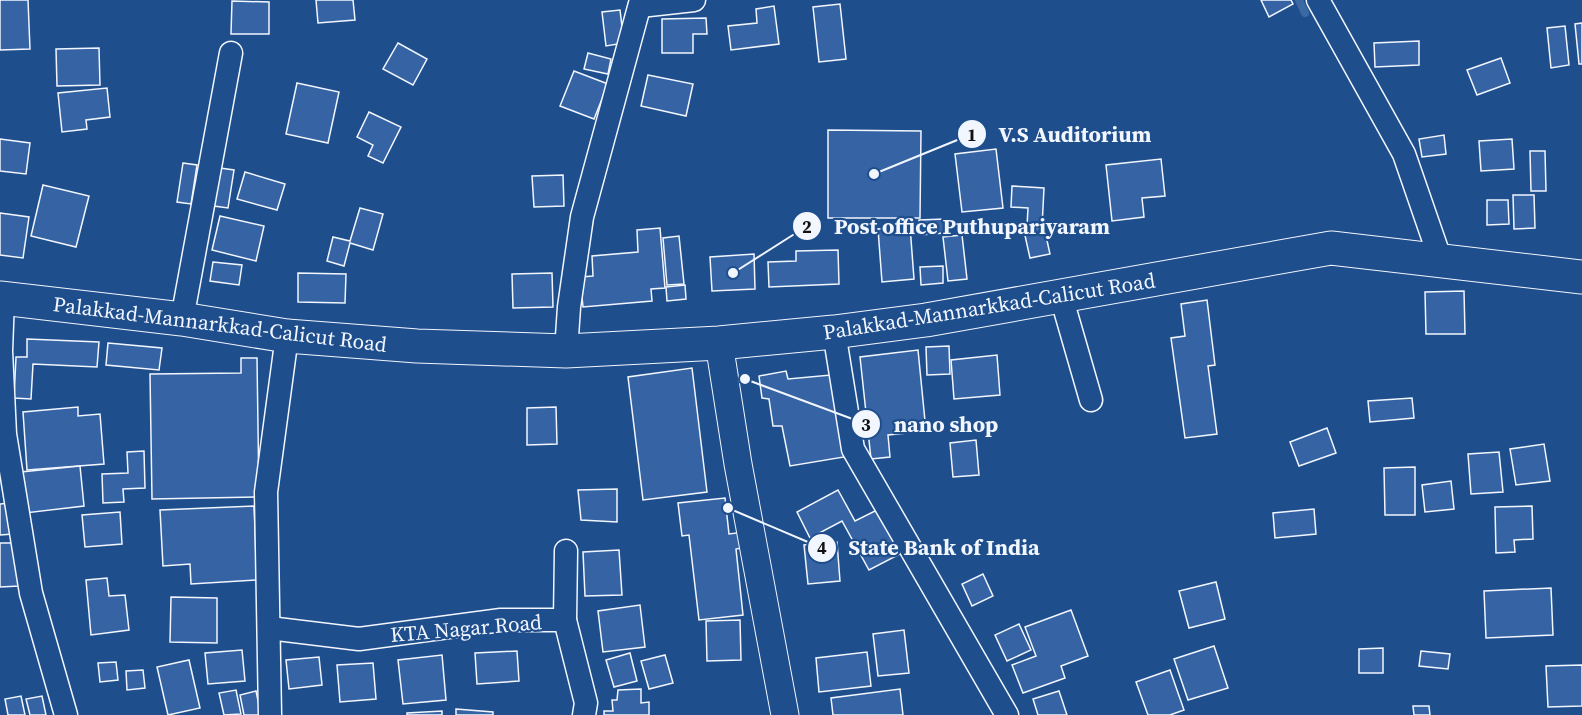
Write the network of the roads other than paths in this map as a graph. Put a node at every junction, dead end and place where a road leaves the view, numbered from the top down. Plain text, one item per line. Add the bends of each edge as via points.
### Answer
1 (694, 0) edge
2 (1318, 0) edge
3 (640, 3) edge
4 (231, 53) dead end
5 (1441, 261) junction
6 (1582, 277) edge
7 (1061, 296) junction
8 (2, 298) edge
9 (183, 320) junction
10 (834, 332) junction
11 (287, 336) junction
12 (718, 343) junction
13 (566, 351) junction
14 (1091, 399) dead end
15 (7, 489) edge
16 (566, 551) dead end
17 (565, 620) junction
18 (269, 628) junction
19 (66, 715) edge
20 (270, 715) edge
21 (584, 715) edge
22 (785, 715) edge
23 (1007, 715) edge

1 - 3 street
2 - 5 street via 1404,154
3 - 13 street via 582,217
4 - 9 street
5 - 6 highway, Palakkad-Mannarkkad-Calicut Road
5 - 7 highway, Palakkad-Mannarkkad-Calicut Road via 1331,248
7 - 10 highway, Palakkad-Mannarkkad-Calicut Road
7 - 14 street
8 - 9 highway, Palakkad-Mannarkkad-Calicut Road
8 - 15 street
9 - 11 highway, Palakkad-Mannarkkad-Calicut Road
10 - 12 highway, Palakkad-Mannarkkad-Calicut Road
10 - 23 street via 853,449
11 - 13 highway, Palakkad-Mannarkkad-Calicut Road via 417,346
11 - 18 street via 266,492
12 - 13 highway, Palakkad-Mannarkkad-Calicut Road
12 - 22 street
15 - 19 street
16 - 17 street
17 - 18 street, KTA Nagar Road via 501,620 359,639
17 - 21 street, KTA Nagar Road via 586,703
18 - 20 street

